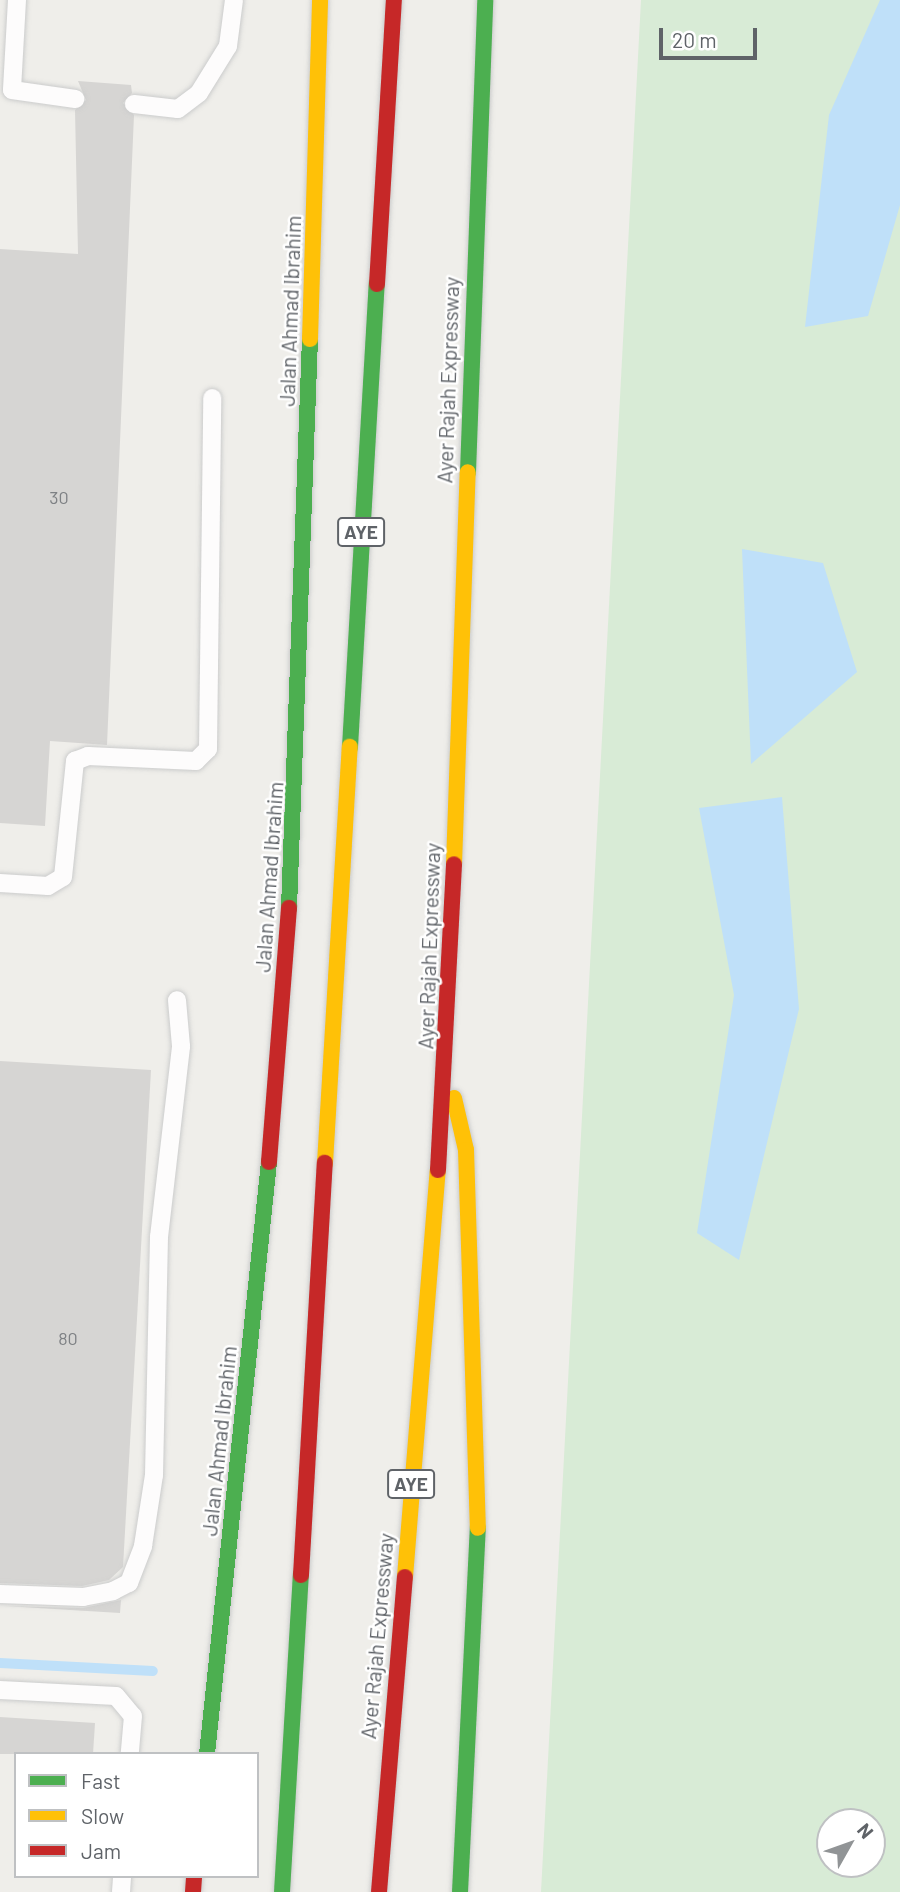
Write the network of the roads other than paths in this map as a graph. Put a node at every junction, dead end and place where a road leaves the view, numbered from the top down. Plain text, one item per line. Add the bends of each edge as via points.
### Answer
1 (17, 0) edge
2 (234, 0) edge
3 (320, 0) edge
4 (394, 0) edge
5 (485, 0) edge
6 (6, 89) edge
7 (75, 99) dead end
8 (134, 104) dead end
9 (212, 398) dead end
10 (0, 883) edge
11 (177, 1000) dead end
12 (446, 1076) junction
13 (0, 1594) edge
14 (0, 1690) edge
15 (290, 1745) junction
16 (130, 1752) edge
17 (207, 1752) edge
18 (269, 1892) edge
19 (282, 1892) edge
20 (379, 1892) edge
21 (460, 1892) edge

1 - 6 lane
2 - 8 lane via 228,46 199,93 178,109
3 - 17 main road, Jalan Ahmad Ibrahim via 294,835 274,1113
4 - 15 main road, AYE
5 - 12 main road, Ayer Rajah Expressway / AYE
6 - 7 lane
9 - 10 lane via 208,749 196,761 88,756 75,761 63,877 48,887
11 - 13 lane via 181,1046 159,1237 154,1475 143,1546 129,1583 113,1591 83,1597
12 - 20 main road, Ayer Rajah Expressway / AYE
12 - 21 main road via 467,1150 479,1556
14 - 16 lane via 116,1696 133,1716
15 - 18 main road
15 - 19 main road, AYE

